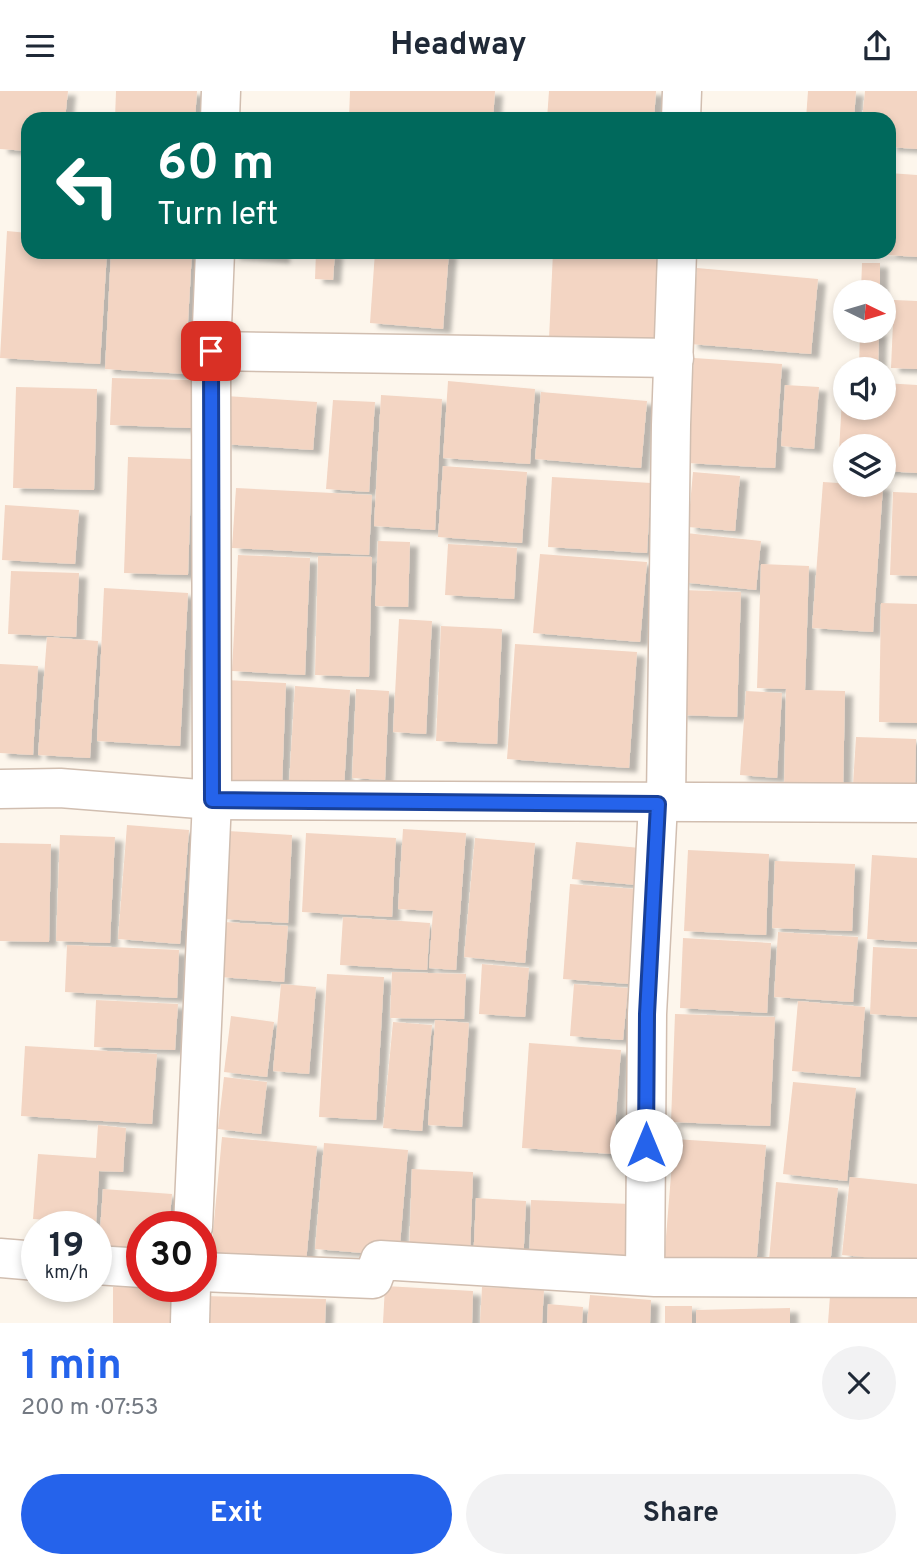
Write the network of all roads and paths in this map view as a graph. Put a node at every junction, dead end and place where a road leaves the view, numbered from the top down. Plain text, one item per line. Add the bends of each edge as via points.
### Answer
1 (221, 91) edge
2 (682, 91) edge
3 (220, 112) edge
4 (681, 112) edge
5 (215, 259) edge
6 (677, 259) edge
7 (211, 351) junction
8 (674, 358) junction
9 (0, 789) edge
10 (212, 800) junction
11 (662, 802) junction
12 (917, 803) edge
13 (194, 1211) edge
14 (0, 1258) edge
15 (21, 1260) edge
16 (217, 1273) edge
17 (645, 1276) junction
18 (917, 1278) edge
19 (191, 1302) edge
20 (190, 1323) edge

1 - 3 street
2 - 4 street
5 - 7 street
6 - 8 street
7 - 8 street
7 - 10 street
8 - 11 street
9 - 10 street via 60,788
10 - 11 street
10 - 13 street
11 - 12 street
11 - 17 street via 647,1014
14 - 15 street
16 - 17 street via 373,1279 380,1260
17 - 18 street
19 - 20 street

